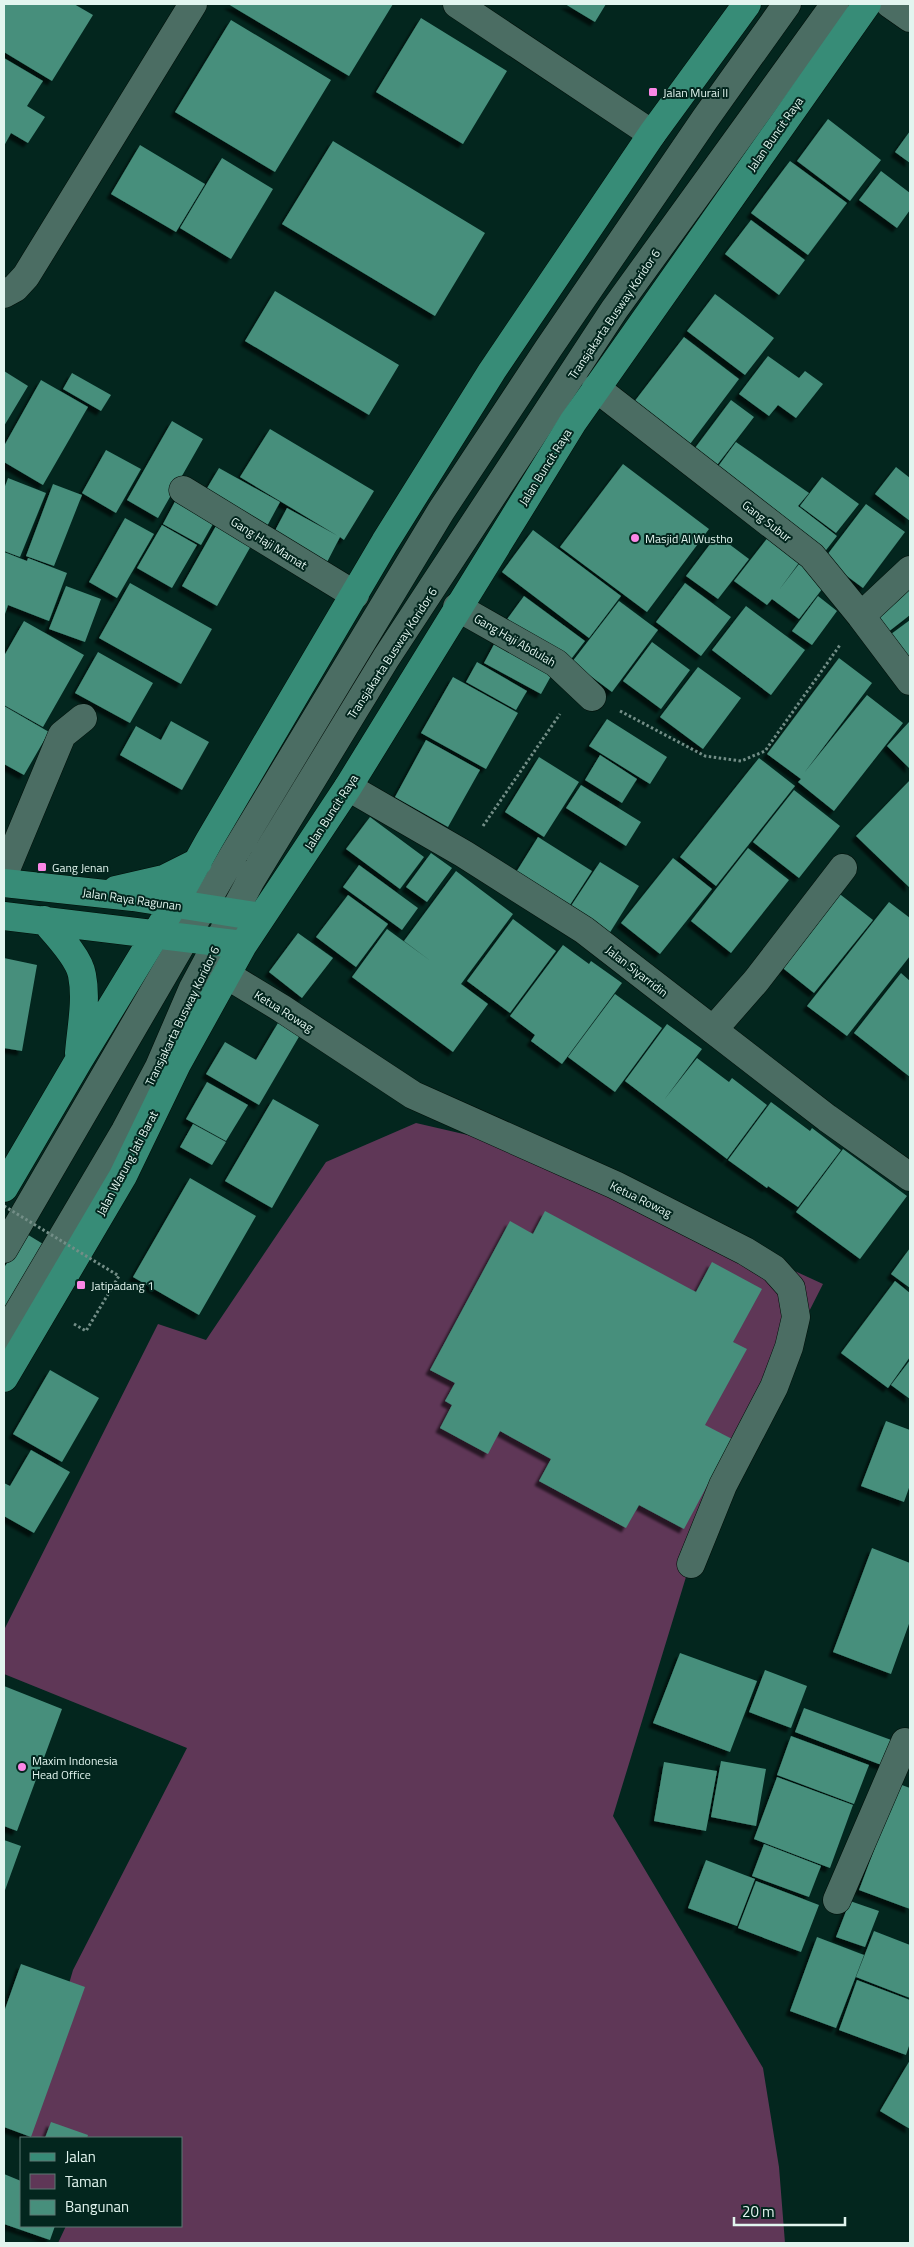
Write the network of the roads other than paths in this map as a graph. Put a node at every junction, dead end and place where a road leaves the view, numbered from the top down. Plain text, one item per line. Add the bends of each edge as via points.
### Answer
1 (193, 4) edge
2 (457, 4) edge
3 (747, 4) edge
4 (787, 4) edge
5 (835, 4) edge
6 (867, 4) edge
7 (890, 4) edge
8 (910, 18) edge
9 (652, 134) junction
10 (4, 294) edge
11 (492, 370) junction
12 (522, 388) junction
13 (596, 388) junction
14 (562, 414) junction
15 (183, 490) dead end
16 (910, 570) edge
17 (355, 595) junction
18 (458, 607) junction
19 (861, 616) junction
20 (910, 681) edge
21 (592, 697) road end
22 (83, 718) dead end
23 (348, 787) junction
24 (198, 862) junction
25 (843, 868) dead end
26 (4, 874) edge
27 (4, 883) edge
28 (100, 894) junction
29 (174, 904) junction
30 (203, 908) junction
31 (233, 912) junction
32 (4, 916) edge
33 (261, 917) junction
34 (44, 920) junction
35 (156, 935) junction
36 (185, 939) junction
37 (230, 943) junction
38 (225, 974) junction
39 (713, 1030) junction
40 (78, 1060) junction
41 (902, 1171) edge
42 (4, 1188) edge
43 (4, 1249) edge
44 (4, 1336) edge
45 (4, 1378) edge
46 (691, 1564) dead end
47 (908, 1743) edge
48 (837, 1900) dead end

1 - 10 street via 26,276
2 - 9 street
3 - 9 main road
4 - 12 street via 699,127
5 - 14 street, Transjakarta Busway Koridor 6 via 614,310
6 - 13 main road, Jalan Buncit Raya
7 - 8 street
9 - 11 main road
11 - 12 street
11 - 17 main road
12 - 14 street
12 - 30 street via 436,519
13 - 14 main road, Jalan Buncit Raya
13 - 19 street, Gang Subur via 812,556
14 - 18 main road, Jalan Buncit Raya
14 - 31 street, Transjakarta Busway Koridor 6 via 386,658
15 - 17 street, Gang Haji Mamat
16 - 19 street
17 - 24 main road
18 - 21 street, Gang Haji Abdulah via 556,663
18 - 23 main road, Jalan Buncit Raya
19 - 20 street, Gang Subur
22 - 26 street via 62,735
23 - 33 main road, Jalan Buncit Raya
23 - 39 street, Jalan Siyarridin via 464,854 584,930
24 - 28 main road via 164,879
24 - 29 main road
25 - 39 street via 756,981
27 - 28 main road, Jalan Raya Ragunan
28 - 29 main road, Jalan Raya Ragunan
29 - 30 main road, Jalan Raya Ragunan
29 - 35 main road
30 - 31 main road, Jalan Raya Ragunan
30 - 36 street
31 - 33 main road, Jalan Raya Ragunan
31 - 37 street, Transjakarta Busway Koridor 6
32 - 34 main road
33 - 37 main road, Jalan Buncit Raya
34 - 35 main road
34 - 40 main road via 70,952 82,974 84,1005
35 - 36 main road
35 - 40 main road
36 - 37 main road
36 - 43 street
37 - 38 main road, Jalan Warung Jati Barat
37 - 44 street, Transjakarta Busway Koridor 6 via 192,988 159,1067 125,1131
38 - 45 main road, Jalan Warung Jati Barat via 123,1176
38 - 46 street, Ketua Rowag via 413,1095 615,1186 745,1251 774,1269 791,1288 796,1317 789,1347 774,1387 713,1506
39 - 41 street, Jalan Siyarridin
40 - 42 main road
47 - 48 street

